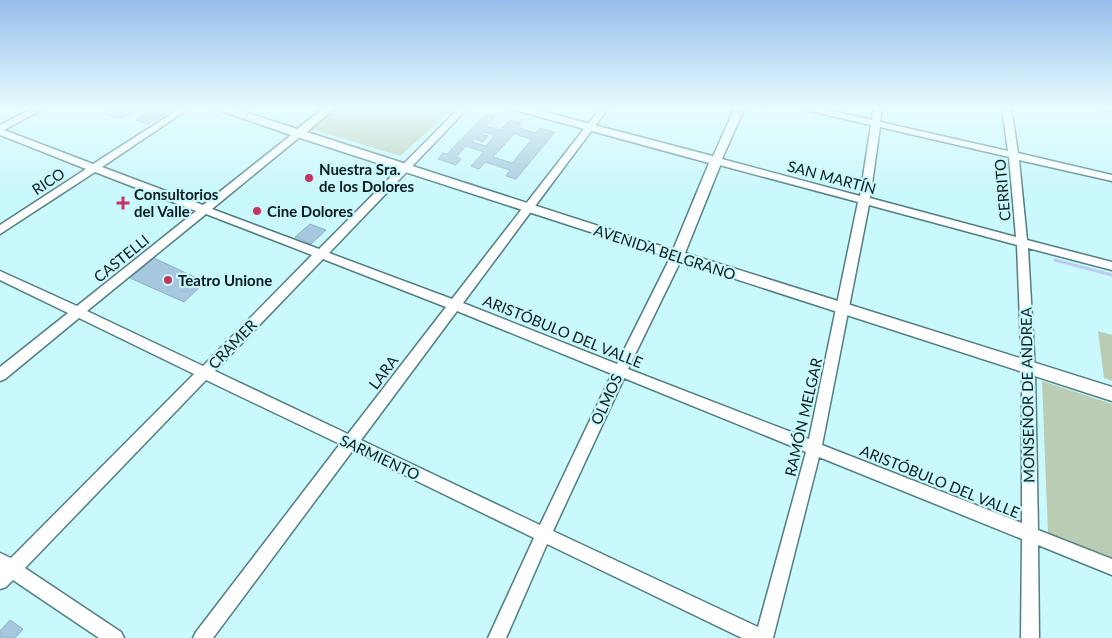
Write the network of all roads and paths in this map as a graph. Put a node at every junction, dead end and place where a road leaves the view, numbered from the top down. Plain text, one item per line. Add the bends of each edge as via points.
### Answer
1 (15, 137) edge
2 (141, 137) edge
3 (295, 137) edge
4 (307, 137) edge
5 (435, 137) edge
6 (583, 137) edge
7 (626, 137) edge
8 (727, 137) edge
9 (874, 137) edge
10 (935, 137) edge
11 (1011, 137) edge
12 (1014, 155) junction
13 (716, 161) junction
14 (94, 168) junction
15 (404, 168) junction
16 (1112, 178) edge
17 (864, 201) junction
18 (529, 208) junction
19 (203, 210) junction
20 (0, 230) edge
21 (1022, 242) junction
22 (320, 254) junction
23 (677, 256) junction
24 (1112, 266) edge
25 (0, 275) edge
26 (454, 305) junction
27 (844, 309) junction
28 (78, 312) junction
29 (1028, 367) junction
30 (619, 371) junction
31 (204, 373) junction
32 (0, 375) edge
33 (1112, 394) edge
34 (351, 442) junction
35 (814, 448) junction
36 (543, 534) junction
37 (1029, 534) junction
38 (1112, 567) edge
39 (4, 570) edge
40 (115, 638) edge
41 (202, 638) edge
42 (496, 638) edge
43 (762, 638) edge
44 (1030, 638) edge

1 - 14 street, ARISTÓBULO DEL VALLE
2 - 14 street, RICO
3 - 19 street, CASTELLI
4 - 15 main road, AVENIDA BELGRANO
5 - 15 street, CRAMER
6 - 18 street, LARA
7 - 13 main road, SAN MARTÍN
8 - 13 street
9 - 17 street, RAMÓN MELGAR
10 - 12 street
11 - 12 street, CERRITO
12 - 16 street
12 - 21 street, CERRITO
13 - 17 street, SAN MARTÍN
13 - 23 main road, OLMOS
14 - 19 street, ARISTÓBULO DEL VALLE
14 - 20 street, RICO
15 - 18 main road, AVENIDA BELGRANO
15 - 22 street, CRAMER
17 - 21 street, SAN MARTÍN
17 - 27 street, RAMÓN MELGAR
18 - 23 main road, AVENIDA BELGRANO
18 - 26 street, LARA
19 - 22 street, ARISTÓBULO DEL VALLE
19 - 28 street, CASTELLI
21 - 24 street, SAN MARTÍN
21 - 29 street, MONSEÑOR DE ANDREA
22 - 26 street, ARISTÓBULO DEL VALLE
22 - 31 street, CRAMER
23 - 27 main road, AVENIDA BELGRANO
23 - 30 street, OLMOS
25 - 28 street, SARMIENTO
26 - 30 street, ARISTÓBULO DEL VALLE
26 - 34 street, LARA
27 - 29 main road, AVENIDA BELGRANO
27 - 35 street, RAMÓN MELGAR
28 - 31 street, SARMIENTO
28 - 32 street, CASTELLI
29 - 33 main road, AVENIDA BELGRANO
29 - 37 street, MONSEÑOR DE ANDREA
30 - 35 street, ARISTÓBULO DEL VALLE
30 - 36 street, OLMOS
31 - 34 street, SARMIENTO
31 - 39 street, CRAMER
34 - 36 street, SARMIENTO
34 - 41 street, LARA
35 - 37 street, ARISTÓBULO DEL VALLE
35 - 43 street, RAMÓN MELGAR
36 - 42 street, OLMOS
36 - 43 street, SARMIENTO
37 - 38 street, ARISTÓBULO DEL VALLE
37 - 44 street, MONSEÑOR DE ANDREA
39 - 40 street

